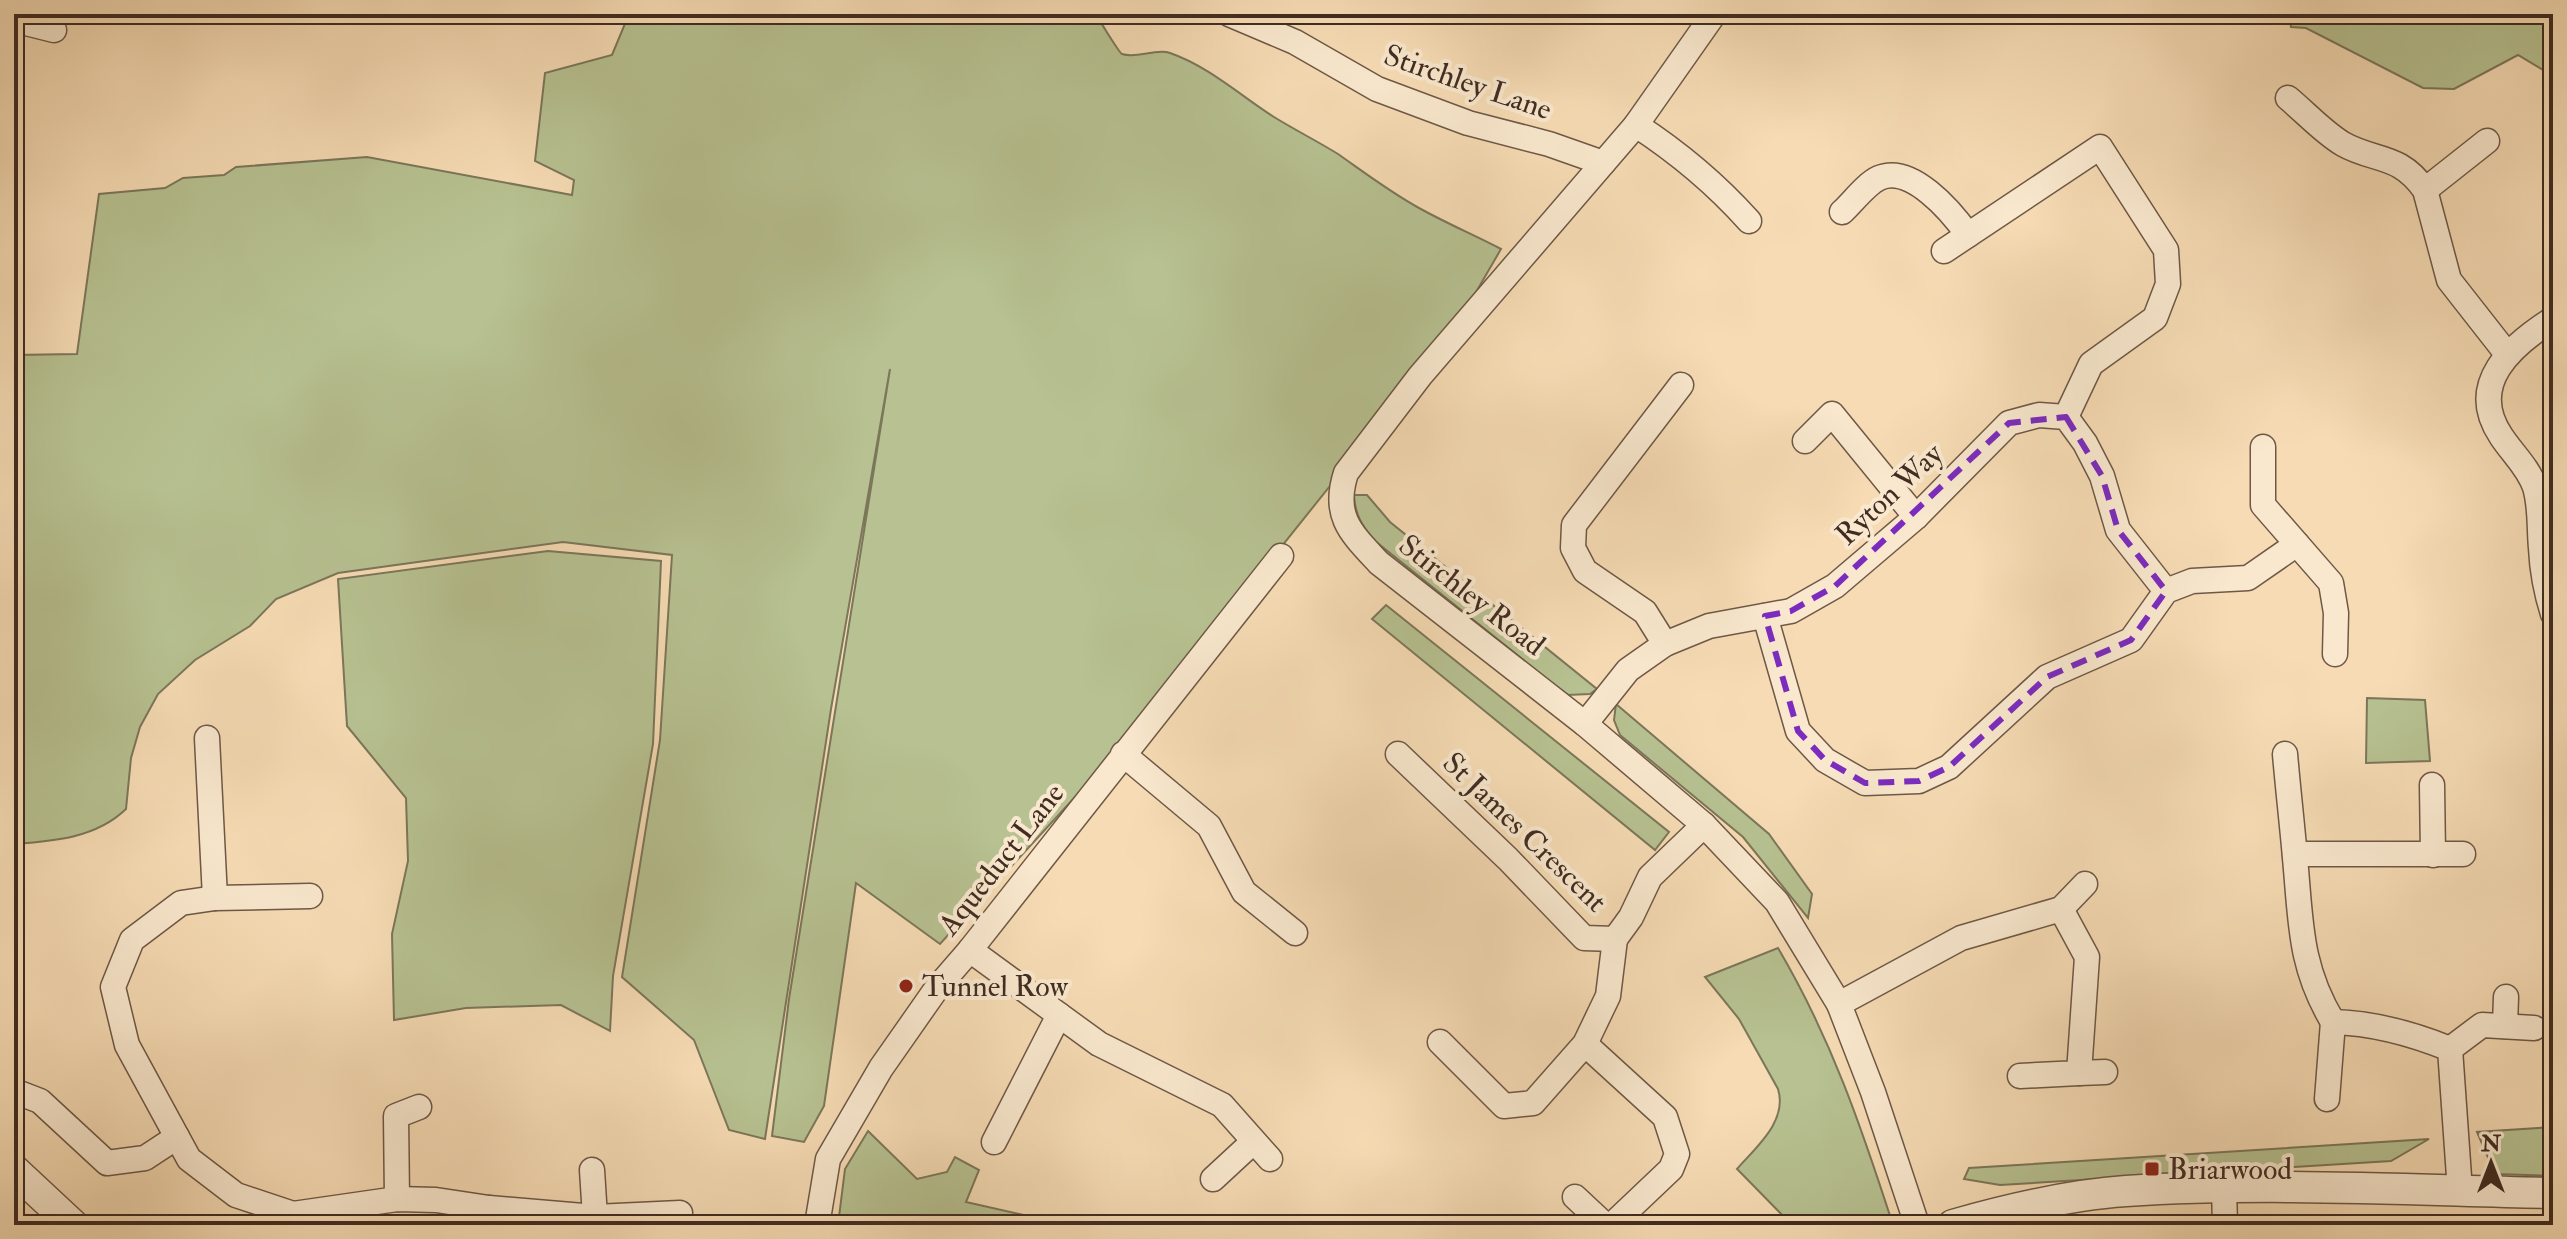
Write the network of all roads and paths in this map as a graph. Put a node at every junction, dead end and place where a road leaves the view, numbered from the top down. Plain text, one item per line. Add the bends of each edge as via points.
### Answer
1 (1229, 14) edge
2 (1714, 14) edge
3 (14, 20) edge
4 (54, 30) dead end
5 (2288, 98) dead end
6 (1636, 125) junction
7 (2487, 141) dead end
8 (1603, 163) junction
9 (2425, 190) junction
10 (1842, 212) dead end
11 (1749, 221) dead end
12 (1968, 235) junction
13 (1944, 251) dead end
14 (2553, 319) edge
15 (2507, 354) junction
16 (1681, 385) dead end
17 (2066, 417) junction
18 (1805, 441) dead end
19 (2263, 447) dead end
20 (1916, 517) junction
21 (2297, 544) junction
22 (1281, 556) dead end
23 (2166, 591) junction
24 (2553, 614) edge
25 (1765, 616) junction
26 (1665, 644) junction
27 (2335, 654) dead end
28 (1585, 724) junction
29 (207, 738) dead end
30 (1123, 754) junction
31 (1398, 754) dead end
32 (2285, 754) dead end
33 (2432, 785) dead end
34 (1704, 825) junction
35 (2295, 854) junction
36 (2463, 854) dead end
37 (2433, 855) junction
38 (2085, 884) dead end
39 (310, 896) dead end
40 (215, 898) junction
41 (2061, 909) junction
42 (1295, 933) dead end
43 (1615, 939) junction
44 (970, 950) junction
45 (2506, 997) dead end
46 (1839, 1004) junction
47 (1059, 1015) junction
48 (2333, 1022) junction
49 (2505, 1026) junction
50 (2534, 1028) dead end
51 (1440, 1042) dead end
52 (1585, 1044) junction
53 (2450, 1049) junction
54 (2105, 1072) dead end
55 (2079, 1073) junction
56 (2020, 1076) dead end
57 (14, 1091) edge
58 (2327, 1099) dead end
59 (419, 1107) dead end
60 (177, 1137) junction
61 (994, 1142) dead end
62 (14, 1170) edge
63 (592, 1170) dead end
64 (1213, 1179) dead end
65 (2224, 1188) junction
66 (2460, 1191) junction
67 (2553, 1193) edge
68 (1575, 1197) dead end
69 (397, 1199) junction
70 (680, 1213) dead end
71 (324, 1217) edge
72 (489, 1217) edge
73 (595, 1217) junction
74 (73, 1225) edge
75 (817, 1225) edge
76 (1605, 1225) edge
77 (1612, 1225) edge
78 (1917, 1225) edge
79 (1953, 1225) edge
80 (2225, 1225) edge

1 - 8 street, Stirchley Lane via 1295,42 1377,89
2 - 6 street, Stirchley Road
3 - 4 street
5 - 9 street via 2344,144 2391,160
6 - 8 street, Stirchley Road
6 - 11 street via 1711,180
7 - 9 street
8 - 28 street, Stirchley Road via 1420,376 1346,473 1341,491 1342,514 1351,533 1379,563
9 - 15 street via 2449,280
10 - 12 street via 1877,179 1895,174 1907,177 1953,214
12 - 13 street
12 - 17 street via 2100,147 2166,250 2168,284 2155,318 2091,364
14 - 15 street
15 - 24 street via 2491,381 2487,403 2499,434 2535,486 2545,587
16 - 26 street via 1574,525 1573,548 1585,571 1645,612
17 - 20 street, Ryton Way via 2039,415 2009,423
17 - 23 street via 2102,476 2118,530
18 - 20 street via 1832,414
19 - 21 street via 2263,505
20 - 25 street, Ryton Way via 1835,586 1791,611
21 - 23 street via 2248,578 2192,581
21 - 27 street via 2331,583
22 - 30 street, Aqueduct Lane
23 - 25 street via 2131,640 2047,677 1949,767 1919,781 1865,783 1825,760 1798,731
25 - 26 street, Ryton Way via 1709,626
26 - 28 street, Ryton Way via 1628,670
28 - 34 street, Stirchley Road
29 - 40 street
30 - 42 street via 1209,826 1244,892
30 - 44 street, Aqueduct Lane
31 - 43 street, St James Crescent via 1584,938
32 - 35 street
33 - 37 street
34 - 43 street, St James Crescent via 1650,877
34 - 46 street, Stirchley Road via 1777,902
35 - 37 street
35 - 48 street via 2309,974
36 - 37 street
38 - 41 street
39 - 40 street
40 - 60 street via 181,903 132,940 113,987 127,1045
41 - 46 street via 1961,938
41 - 55 street via 2087,957
43 - 52 street, St James Crescent via 1608,996
44 - 47 street
44 - 75 street, Aqueduct Lane via 881,1068 828,1159
45 - 49 street
46 - 78 street, Stirchley Road
47 - 61 street
47 - 64 street via 1099,1044 1222,1105 1261,1150
48 - 53 street via 2418,1036
48 - 58 street
49 - 50 street
49 - 53 street via 2482,1025
51 - 52 street, St James Crescent via 1504,1106 1533,1103
52 - 77 street via 1665,1117 1677,1154 1671,1169
53 - 66 street
54 - 55 street
55 - 56 street
57 - 60 street via 40,1101 107,1163 145,1158
59 - 69 street via 396,1116
60 - 71 street via 189,1159 236,1195 293,1214
62 - 74 street
63 - 73 street
65 - 66 street
65 - 79 street via 2122,1191 2020,1206
65 - 80 street
66 - 67 street
68 - 76 street
69 - 71 street
69 - 72 street via 436,1200
70 - 73 street
72 - 73 street

